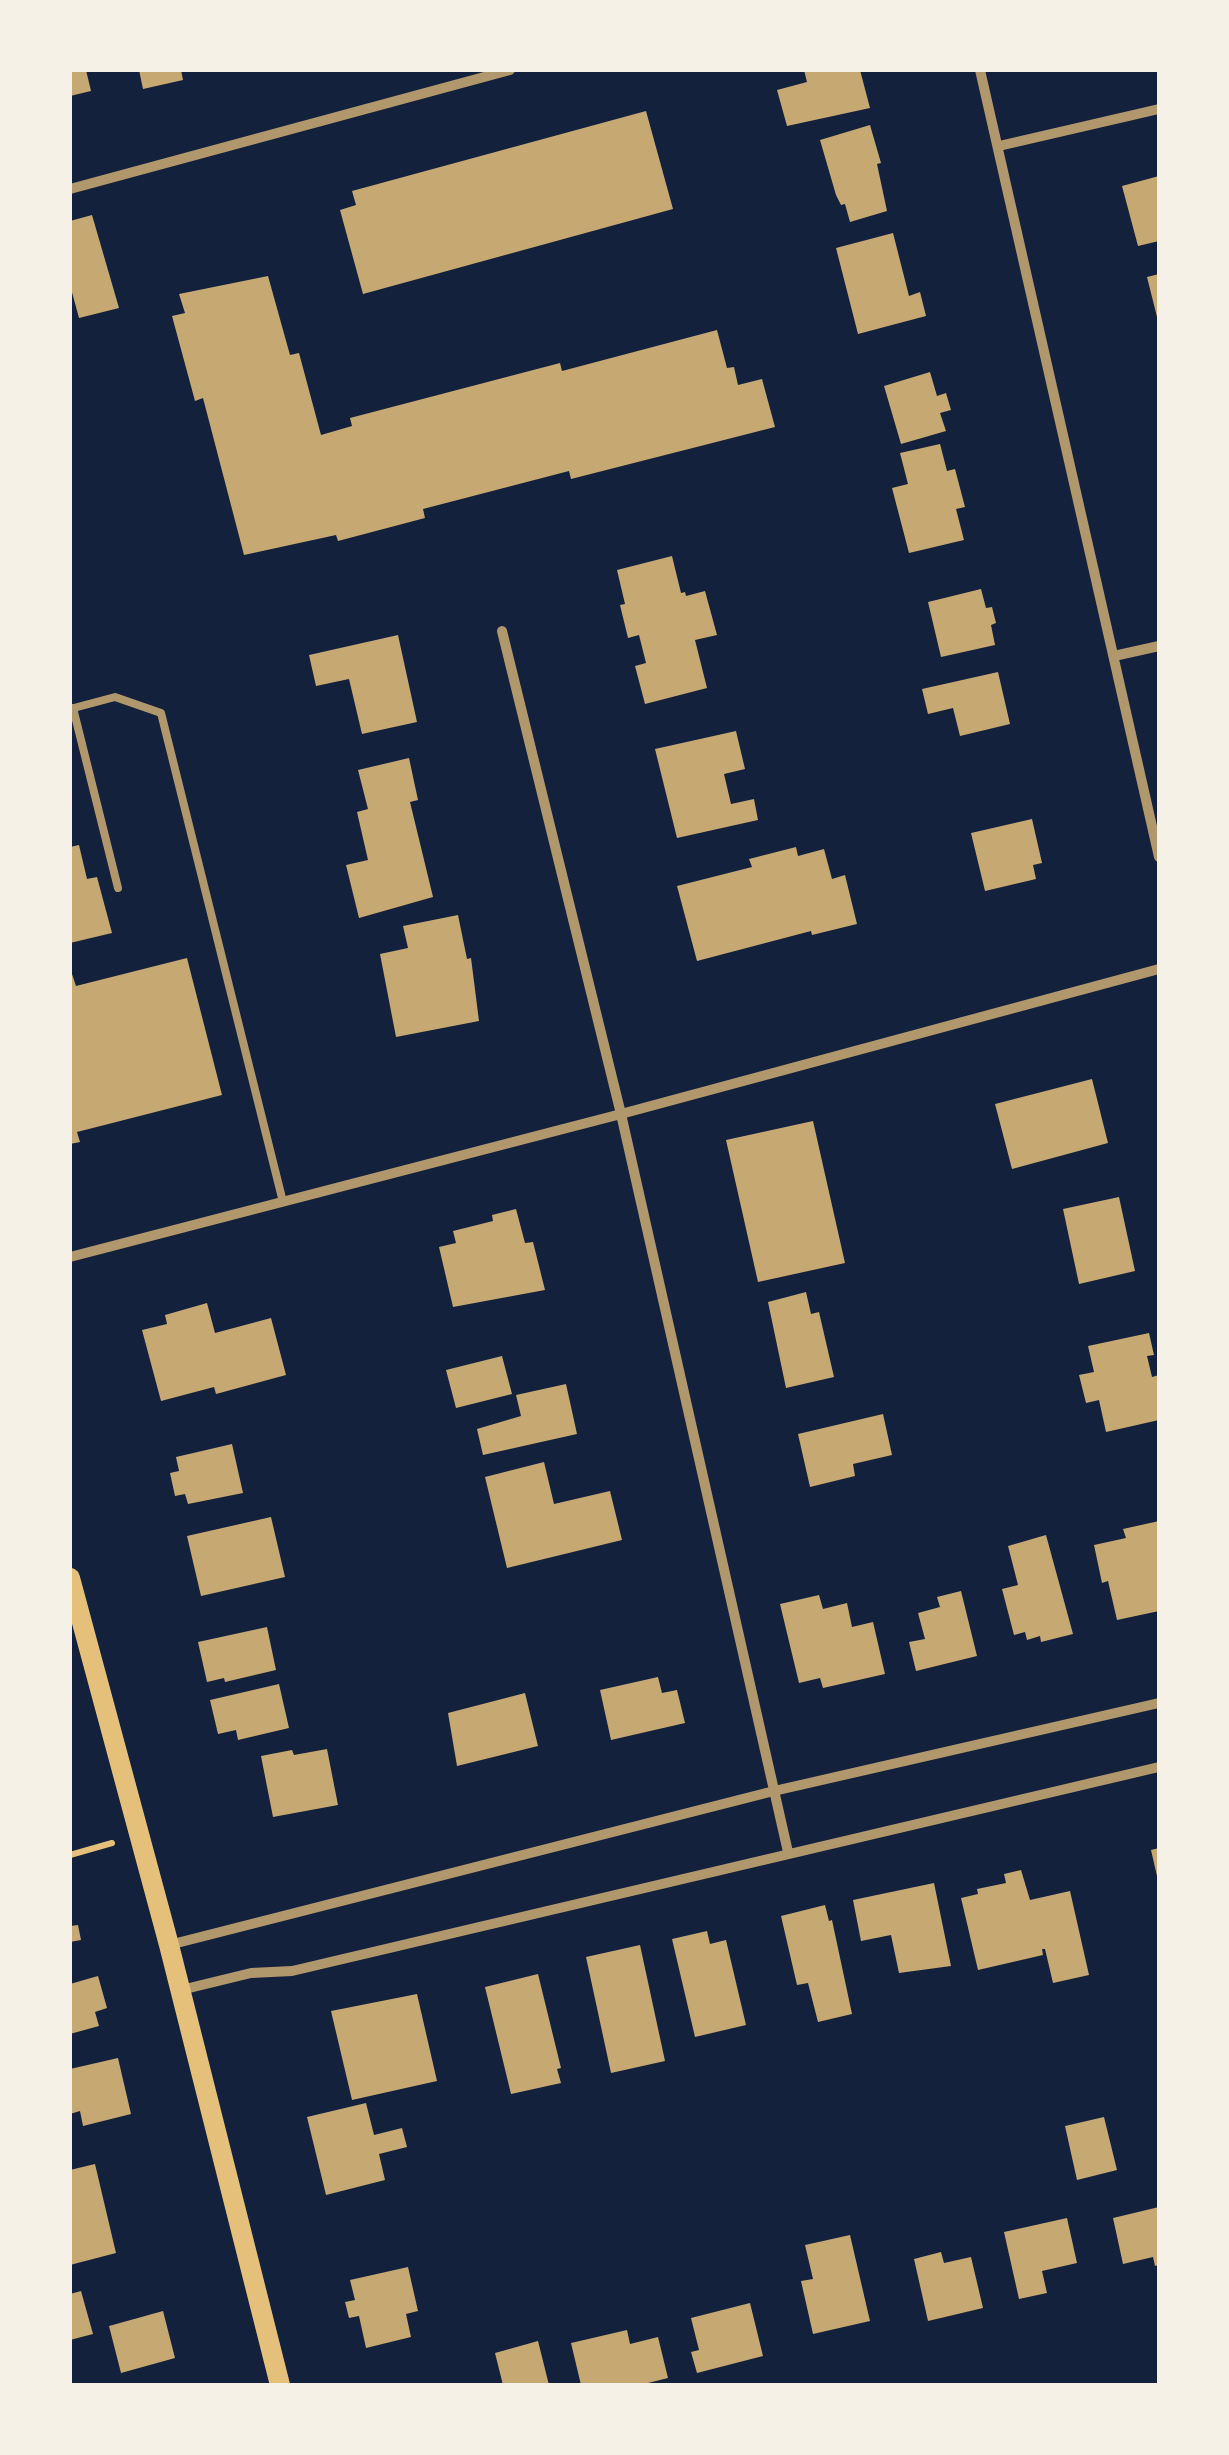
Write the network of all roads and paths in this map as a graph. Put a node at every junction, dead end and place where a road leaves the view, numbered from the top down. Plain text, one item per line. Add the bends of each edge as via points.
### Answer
1 (510, 70) edge
2 (980, 70) edge
3 (1159, 109) edge
4 (999, 146) junction
5 (70, 190) edge
6 (502, 631) dead end
7 (1159, 646) edge
8 (1114, 656) junction
9 (72, 709) edge
10 (1159, 857) edge
11 (118, 888) dead end
12 (1159, 969) edge
13 (621, 1114) junction
14 (283, 1202) junction
15 (70, 1257) edge
16 (70, 1578) edge
17 (1159, 1702) edge
18 (1159, 1767) edge
19 (774, 1790) junction
20 (140, 1836) junction
21 (788, 1852) junction
22 (70, 1854) edge
23 (169, 1945) junction
24 (180, 1990) junction
25 (280, 2385) edge

1 - 5 street
2 - 4 street
3 - 4 street
4 - 8 street
6 - 13 street
7 - 8 street
8 - 10 street
9 - 11 lane
9 - 14 lane via 115,697 162,713
12 - 13 street
13 - 14 street
13 - 19 street
14 - 15 street
16 - 20 main road
17 - 19 street
18 - 21 street
19 - 21 street
19 - 23 street
20 - 22 path
20 - 23 main road
21 - 24 street via 292,1971 250,1973
23 - 24 main road
24 - 25 main road

